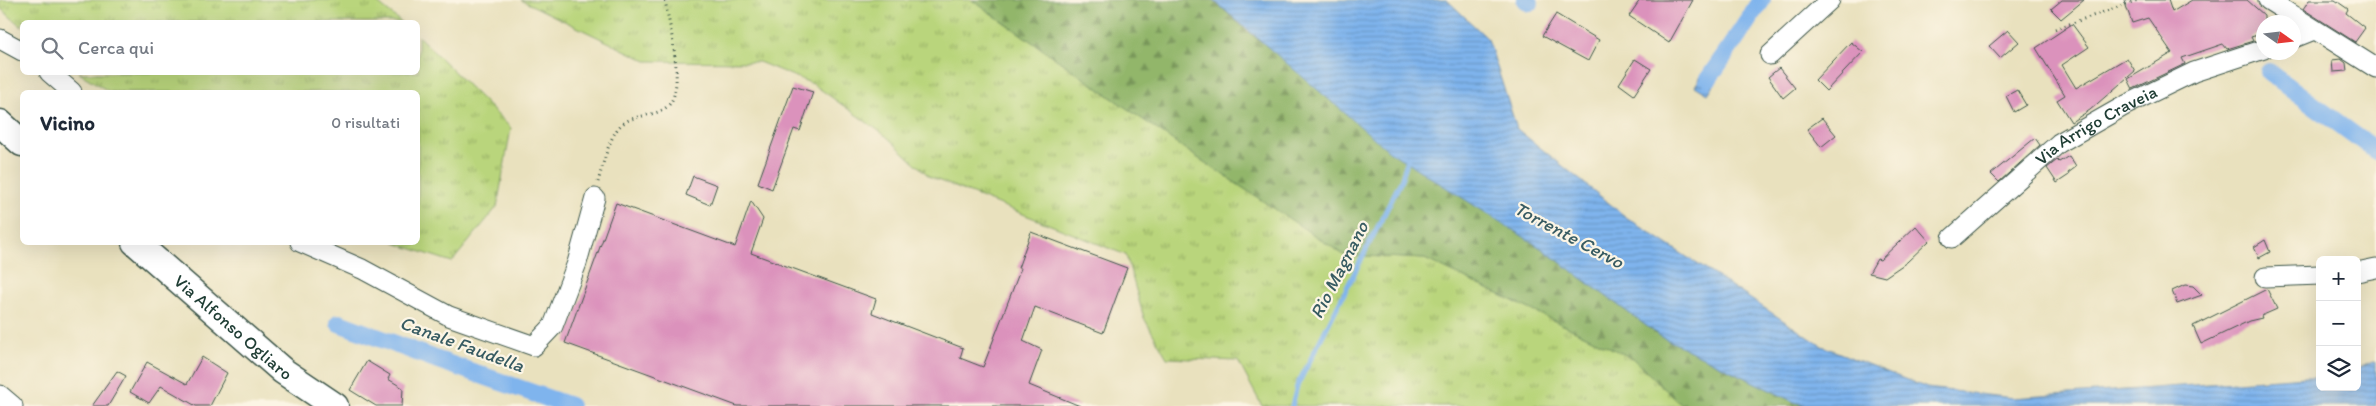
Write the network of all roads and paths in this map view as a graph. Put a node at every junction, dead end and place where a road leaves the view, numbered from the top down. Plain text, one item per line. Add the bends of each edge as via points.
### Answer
1 (664, 0) edge
2 (1830, 0) edge
3 (2138, 0) edge
4 (2268, 0) edge
5 (2055, 28) dead end
6 (2314, 30) junction
7 (2301, 35) edge
8 (0, 39) edge
9 (20, 50) edge
10 (2256, 52) edge
11 (1770, 55) dead end
12 (2376, 68) edge
13 (52, 75) edge
14 (70, 90) edge
15 (0, 123) edge
16 (20, 141) edge
17 (595, 198) joint
18 (1952, 238) dead end
19 (138, 245) edge
20 (307, 245) edge
21 (2376, 268) edge
22 (2361, 271) edge
23 (2316, 275) edge
24 (2265, 277) dead end
25 (0, 396) edge
26 (13, 406) edge
27 (335, 406) edge

1 - 17 path via 676,73 670,102 653,115 643,115 620,126 604,158
2 - 11 street
3 - 5 path
4 - 6 street
6 - 7 street
6 - 12 street
8 - 9 street
10 - 18 street, Via Arrigo Craveia via 2194,72 2059,143
13 - 14 street
15 - 16 main road
17 - 20 street via 553,326 534,346 448,316 362,269
19 - 27 main road, Via Alfonso Ogliaro via 283,371
21 - 22 street
23 - 24 street
25 - 26 street

